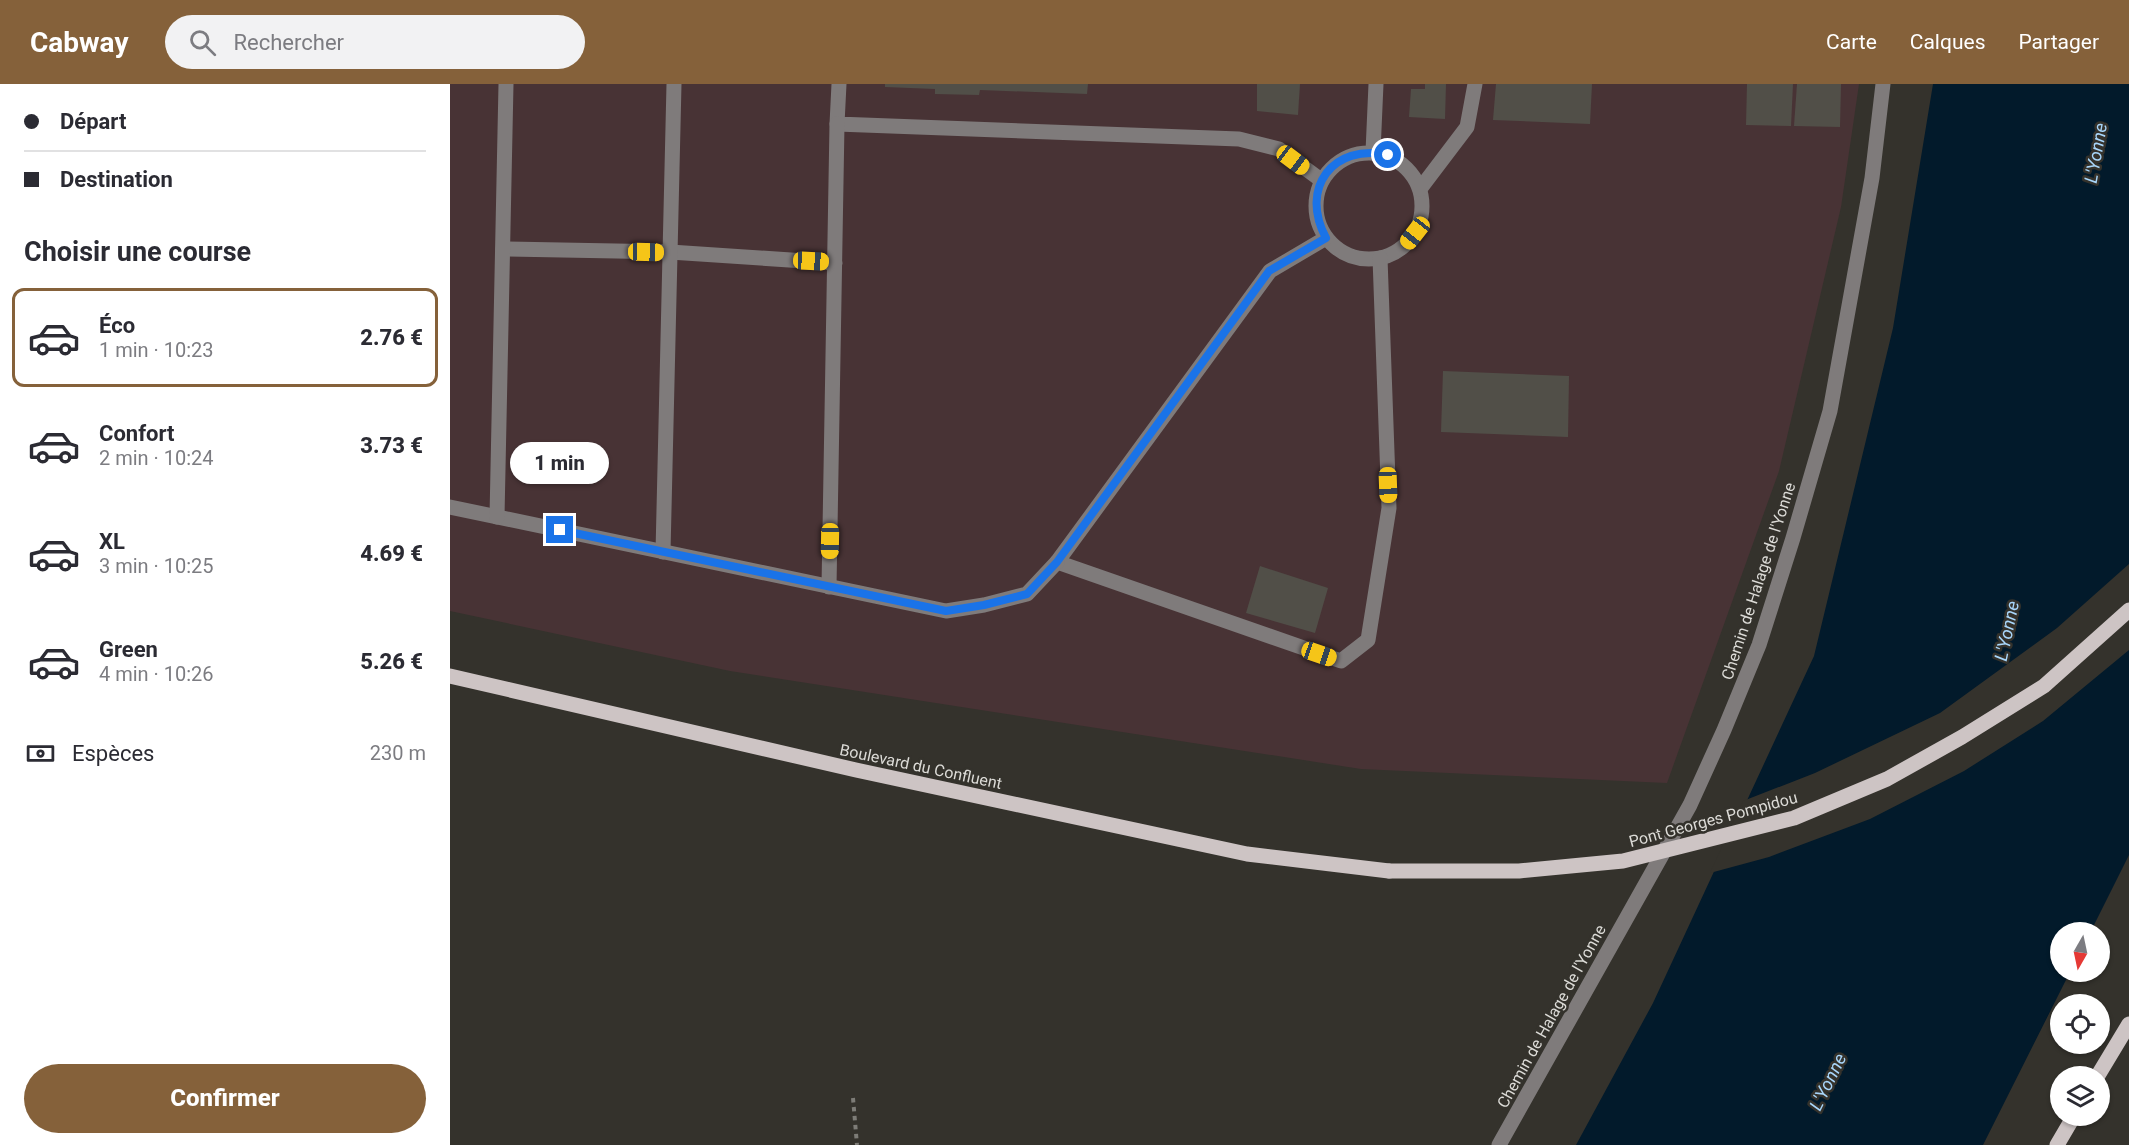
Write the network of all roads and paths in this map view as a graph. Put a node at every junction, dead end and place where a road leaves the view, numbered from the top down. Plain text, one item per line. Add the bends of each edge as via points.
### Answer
1 (506, 84) edge
2 (674, 84) edge
3 (839, 84) edge
4 (1376, 84) edge
5 (1475, 84) edge
6 (1883, 84) edge
7 (837, 123) junction
8 (1373, 152) junction
9 (1321, 180) junction
10 (1420, 189) junction
11 (1326, 238) junction
12 (503, 249) junction
13 (670, 252) junction
14 (1380, 258) junction
15 (835, 262) junction
16 (450, 507) edge
17 (497, 517) junction
18 (663, 552) junction
19 (1057, 562) junction
20 (830, 587) junction
21 (2129, 610) edge
22 (450, 676) edge
23 (1389, 871) joint
24 (2129, 1024) edge
25 (2104, 1066) edge
26 (853, 1098) dead end
27 (2068, 1126) edge
28 (857, 1145) edge
29 (1499, 1145) edge
30 (2057, 1145) edge

1 - 12 street
2 - 13 street
3 - 7 street
4 - 8 street
5 - 10 street via 1467,127
6 - 29 street, Chemin de Halage de l'Yonne via 1872,178 1830,411 1759,645 1690,805
7 - 9 street via 1239,139 1279,149
7 - 15 street
8 - 9 street via 1342,159
8 - 10 street via 1402,163
9 - 11 street via 1315,210
10 - 14 street via 1423,204 1415,233 1394,253
11 - 14 street via 1350,256
11 - 19 street via 1269,271
12 - 13 street
12 - 17 street
13 - 15 street
13 - 18 street
14 - 19 street via 1389,508 1368,640 1341,662
15 - 20 street
16 - 17 street
17 - 18 street
18 - 20 street
19 - 20 street via 1027,594 946,611
21 - 23 main road, Pont Georges Pompidou, bridge via 2044,686 1962,737 1887,779 1794,818 1623,861 1519,871
22 - 23 main road, Boulevard du Confluent via 856,770 1247,854
24 - 25 main road
26 - 28 path
27 - 30 main road

